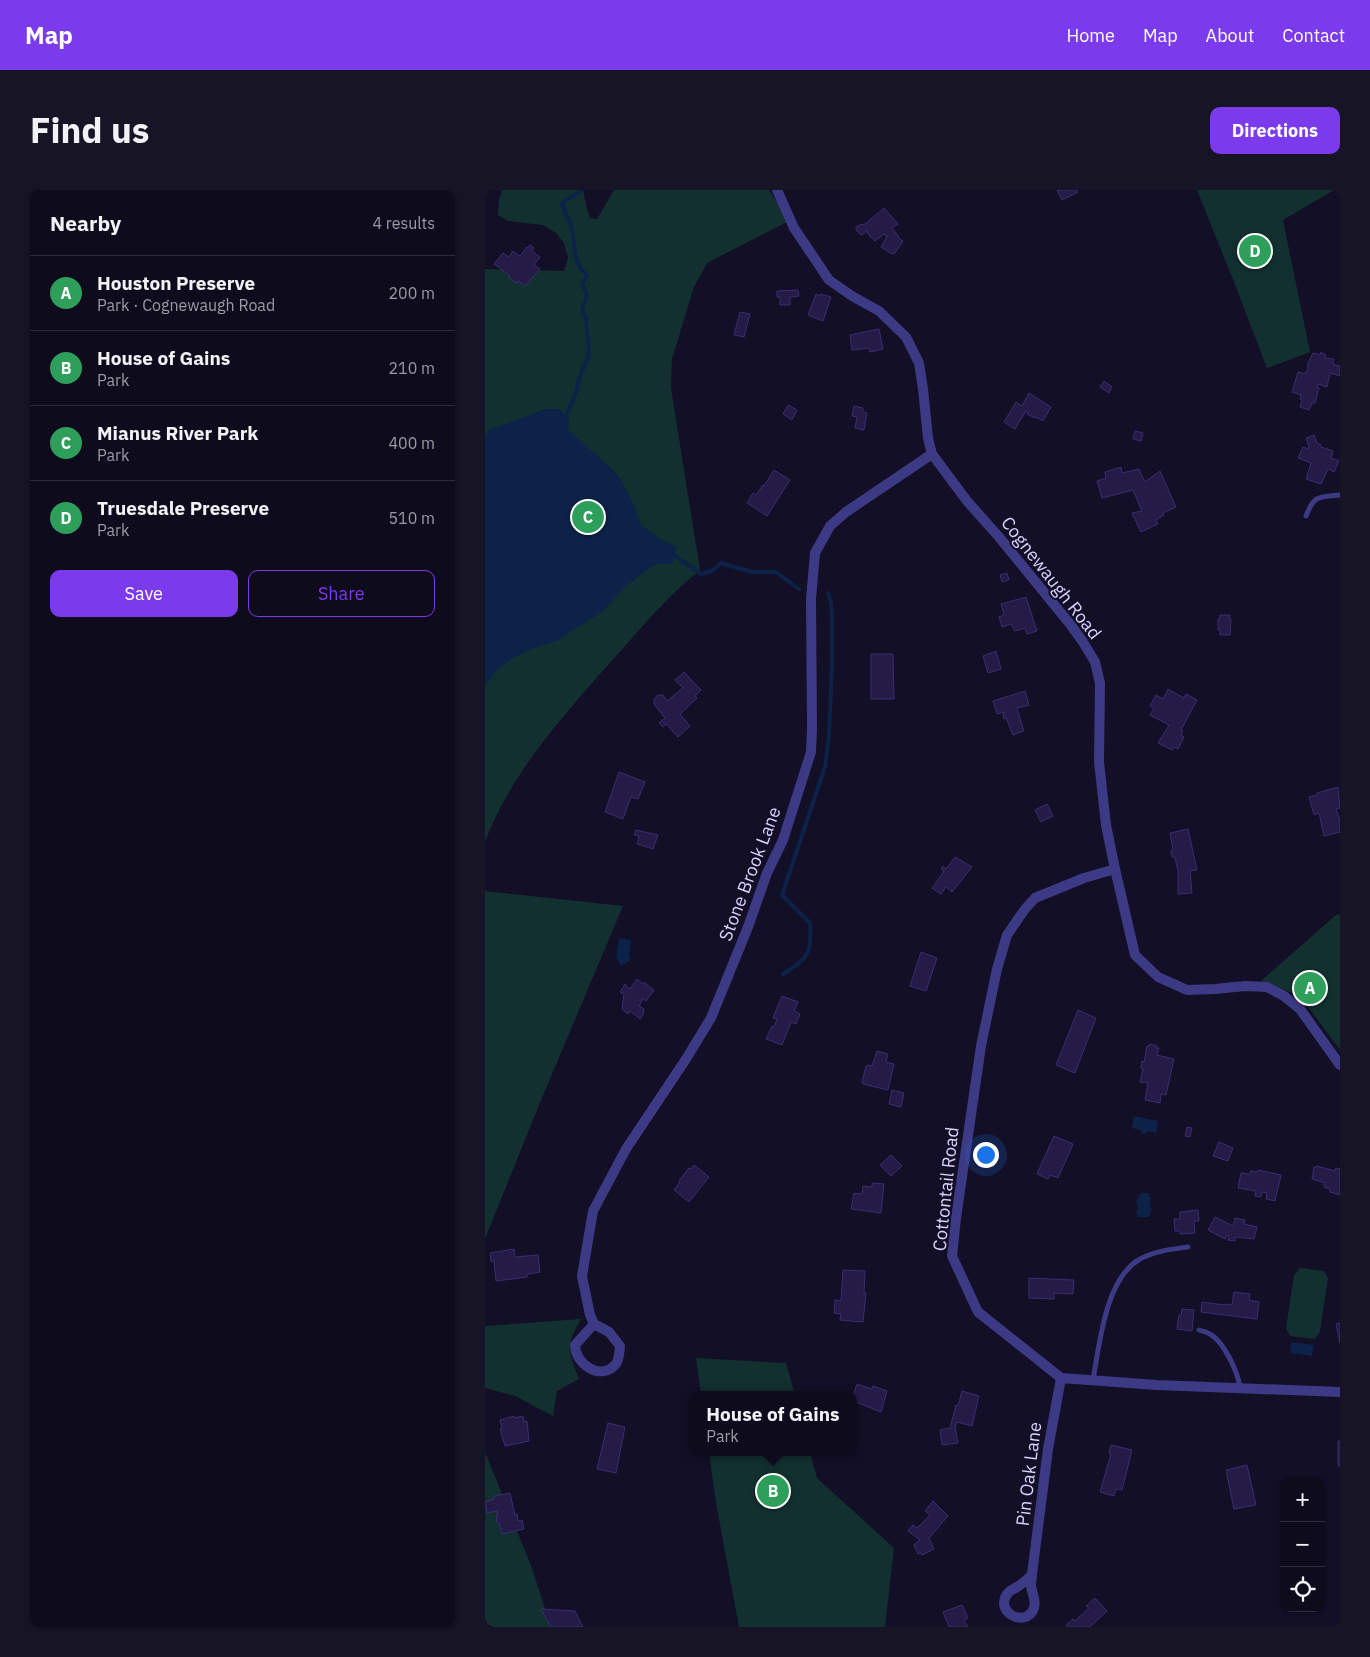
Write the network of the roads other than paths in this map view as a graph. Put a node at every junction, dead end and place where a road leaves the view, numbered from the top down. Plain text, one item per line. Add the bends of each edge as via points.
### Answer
1 (777, 190) edge
2 (932, 454) junction
3 (1340, 495) edge
4 (1305, 516) dead end
5 (1115, 869) junction
6 (1340, 1065) edge
7 (1188, 1247) dead end
8 (594, 1324) junction
9 (1199, 1330) dead end
10 (1061, 1378) junction
11 (1093, 1379) junction
12 (1240, 1389) junction
13 (1340, 1392) edge
14 (1032, 1574) dead end

1 - 2 street, Cognewaugh Road via 794,228 829,280 879,311 906,337 919,363
2 - 5 street, Cognewaugh Road via 1070,624 1095,662 1100,683 1099,762
2 - 8 street, Stone Brook Lane via 846,512 830,526 815,553 811,599 811,752 783,840 711,1018 626,1149 593,1211 582,1276
3 - 4 lane via 1319,497 1310,504
5 - 6 street, Cognewaugh Road via 1135,955 1158,977 1187,990 1245,986 1267,988 1284,996 1300,1009
5 - 10 street, Cottontail Road via 1035,898 1007,935 981,1046 956,1218 952,1256 978,1312
7 - 11 lane via 1163,1250 1127,1269 1114,1289
8 - 8 street via 609,1332 620,1346 615,1365 606,1370 589,1368 580,1362 575,1352 575,1346
9 - 12 lane via 1209,1333 1222,1348 1239,1378
10 - 11 street
10 - 14 street, Pin Oak Lane
11 - 12 street
12 - 13 street

